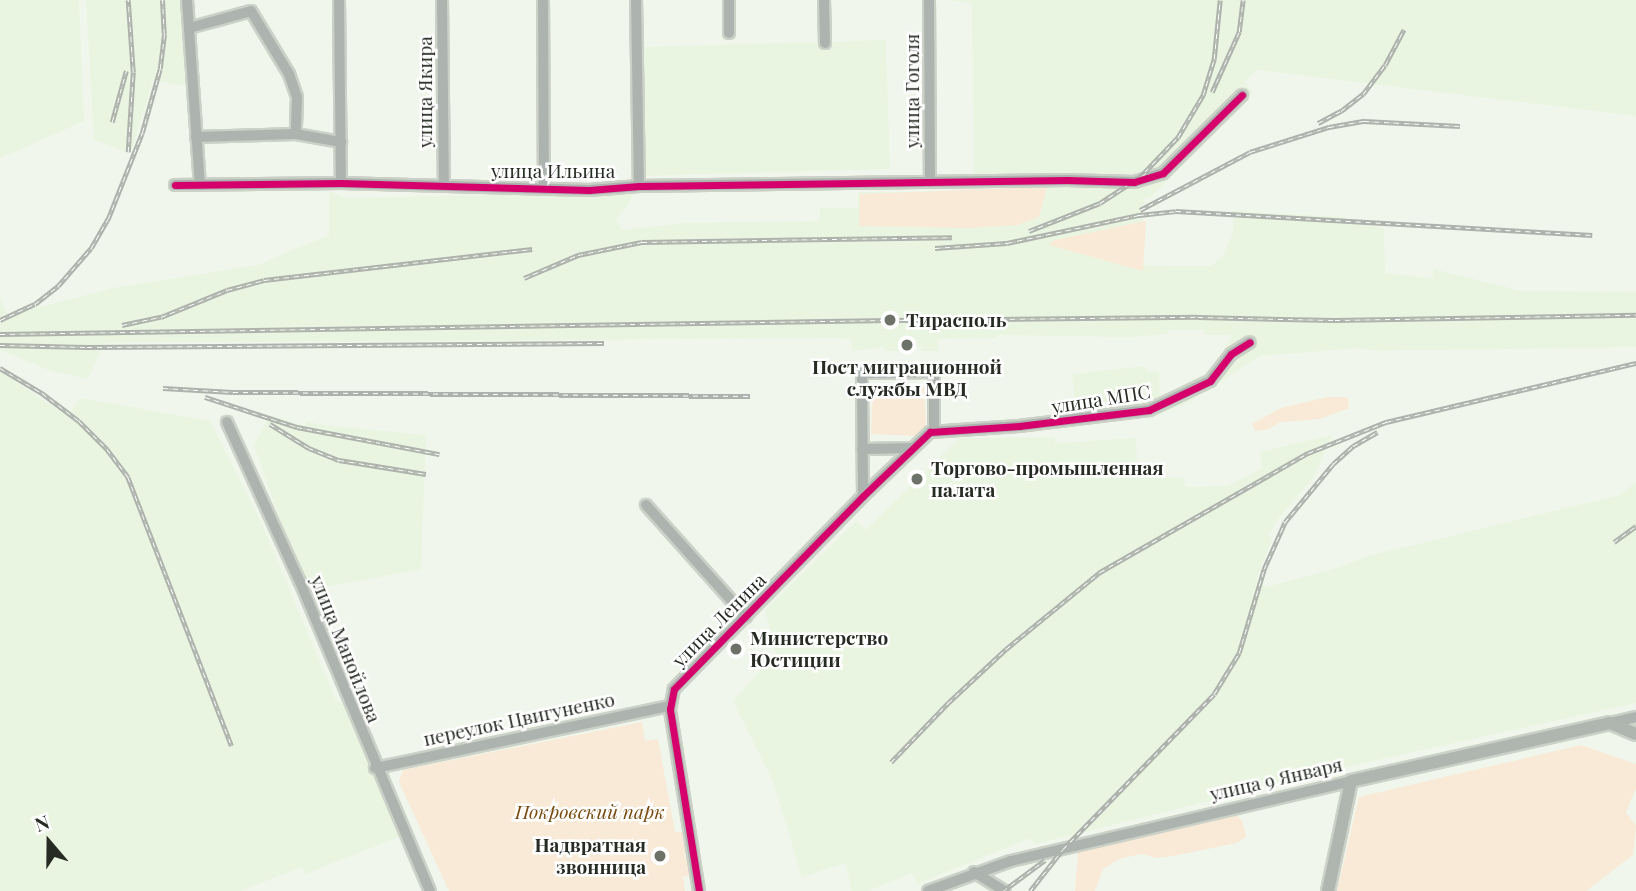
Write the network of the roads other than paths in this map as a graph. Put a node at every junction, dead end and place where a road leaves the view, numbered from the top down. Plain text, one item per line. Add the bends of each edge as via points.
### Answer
1 (187, 0) edge
2 (339, 0) edge
3 (442, 0) edge
4 (543, 0) edge
5 (636, 0) edge
6 (729, 0) edge
7 (824, 0) edge
8 (929, 0) edge
9 (189, 28) junction
10 (729, 33) dead end
11 (825, 43) dead end
12 (1242, 95) dead end
13 (296, 134) junction
14 (196, 137) junction
15 (341, 142) junction
16 (930, 182) junction
17 (341, 183) junction
18 (444, 184) junction
19 (175, 185) dead end
20 (200, 185) junction
21 (639, 186) junction
22 (544, 189) junction
23 (1250, 342) dead end
24 (227, 422) dead end
25 (934, 431) junction
26 (912, 448) junction
27 (862, 449) junction
28 (863, 496) junction
29 (646, 505) dead end
30 (746, 617) junction
31 (670, 706) junction
32 (1636, 717) edge
33 (1610, 723) junction
34 (1636, 734) edge
35 (375, 768) junction
36 (1351, 781) junction
37 (974, 872) junction
38 (430, 891) edge
39 (699, 891) edge
40 (928, 891) edge
41 (1005, 891) edge
42 (1328, 891) edge

1 - 9 street
2 - 15 street
3 - 18 street, улица Якира
4 - 22 street
5 - 21 street
6 - 10 street
7 - 11 street
8 - 16 street, улица Гоголя
9 - 13 street via 251,11 289,74 297,97
9 - 14 street
12 - 16 street, улица Ильина via 1164,173 1152,179 1134,183
13 - 14 street
13 - 15 street
14 - 20 street
15 - 17 street
16 - 21 street, улица Ильина
17 - 18 street, улица Ильина
17 - 20 street, улица Ильина
18 - 22 street, улица Ильина
19 - 20 street, улица Ильина
21 - 22 street, улица Ильина
23 - 25 street, улица МПС via 1231,354 1210,381 1149,410
24 - 35 street, улица Манойлова via 300,582
25 - 26 street, улица Ленина
25 - 27 street via 934,372 862,373
26 - 27 street
26 - 28 street, улица Ленина
27 - 28 street
28 - 30 street, улица Ленина
29 - 30 street
30 - 31 street, улица Ленина via 679,682
31 - 35 street, переулок Цвигуненко
31 - 39 street
32 - 33 street, улица 9 Января
33 - 34 main road
33 - 36 main road, улица 9 Января
35 - 38 street, улица Манойлова
36 - 37 street, улица 9 Января
36 - 42 main road
37 - 40 street, улица 9 Января
37 - 41 street

